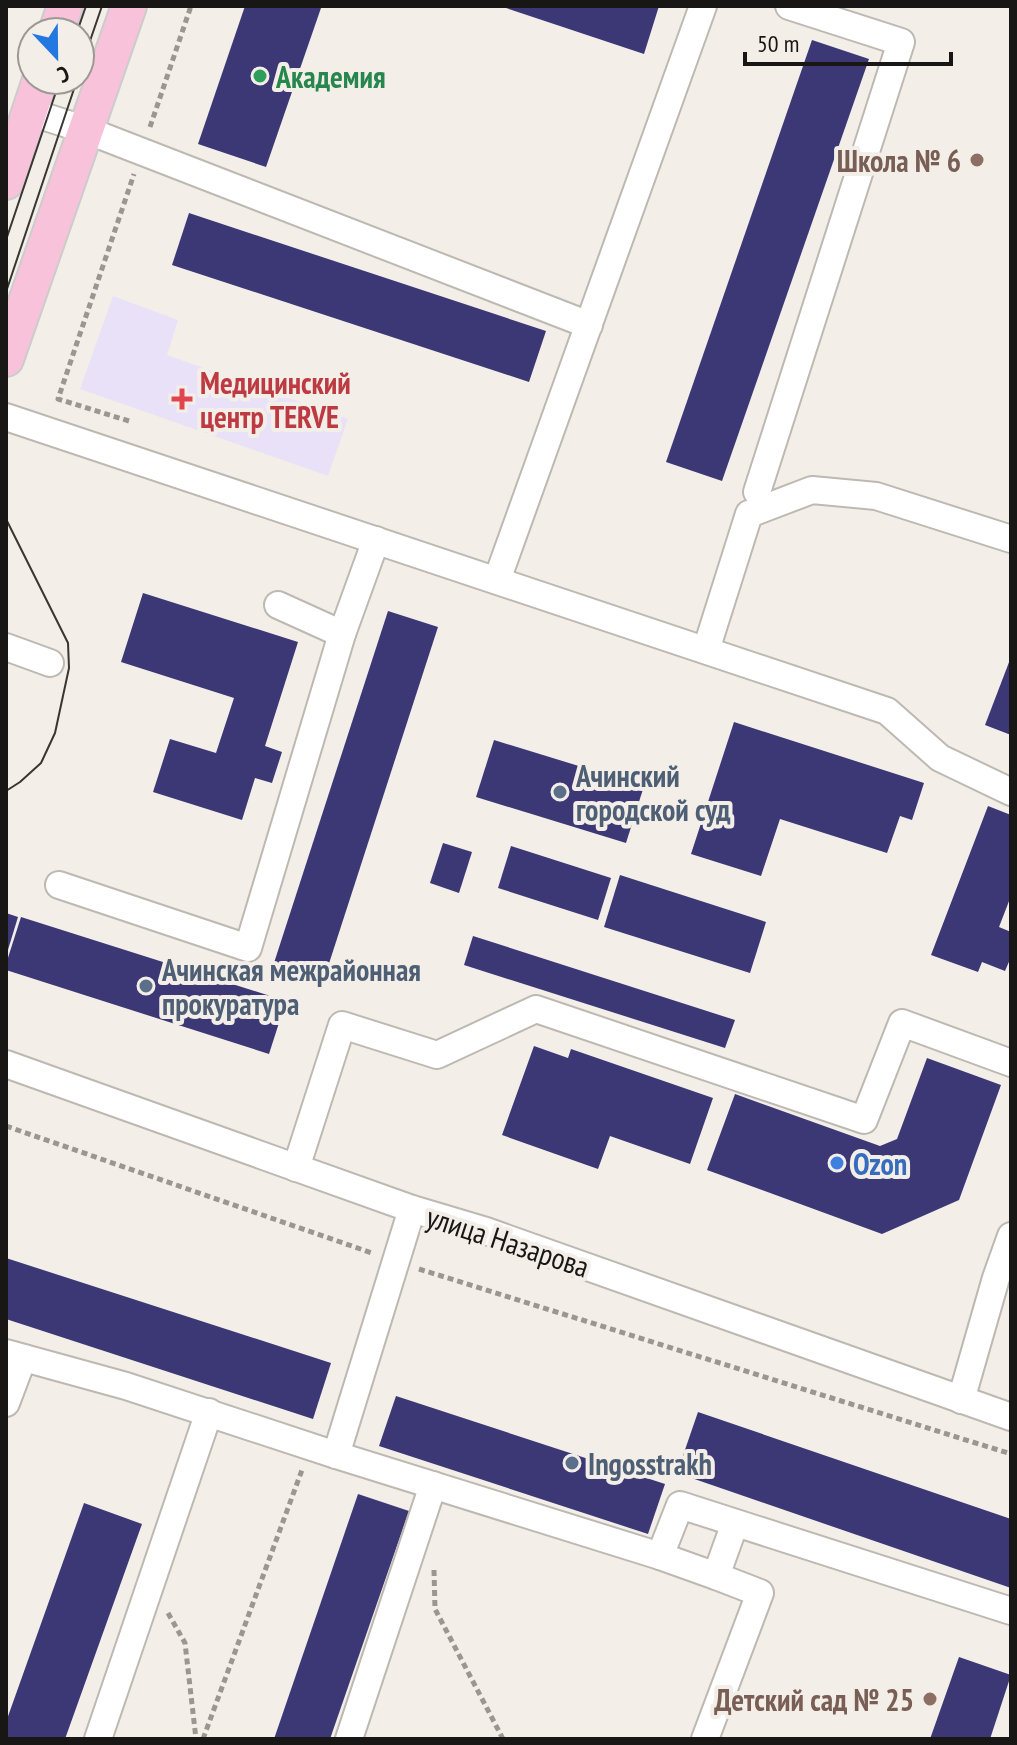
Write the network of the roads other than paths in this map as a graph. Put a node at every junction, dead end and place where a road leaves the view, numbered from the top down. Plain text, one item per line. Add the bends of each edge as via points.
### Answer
1 (129, 6) edge
2 (703, 6) edge
3 (789, 6) edge
4 (35, 96) edge
5 (86, 130) junction
6 (6, 182) edge
7 (589, 325) junction
8 (6, 359) edge
9 (6, 417) edge
10 (757, 492) dead end
11 (1011, 539) edge
12 (376, 540) junction
13 (497, 580) junction
14 (278, 605) dead end
15 (342, 634) junction
16 (6, 647) edge
17 (706, 650) junction
18 (50, 663) dead end
19 (1011, 792) edge
20 (59, 885) dead end
21 (1011, 1063) edge
22 (6, 1064) edge
23 (296, 1168) junction
24 (412, 1209) junction
25 (1011, 1236) edge
26 (14, 1355) edge
27 (961, 1400) junction
28 (6, 1403) edge
29 (209, 1412) junction
30 (1011, 1417) edge
31 (336, 1455) junction
32 (433, 1485) junction
33 (735, 1523) junction
34 (660, 1556) junction
35 (716, 1576) junction
36 (1011, 1611) edge
37 (98, 1739) edge
38 (349, 1739) edge
39 (705, 1739) edge

1 - 5 main road
2 - 7 street
3 - 10 street via 901,42
4 - 5 street
4 - 6 main road
5 - 7 street
5 - 8 main road
7 - 13 street
9 - 12 street
11 - 17 street via 876,496 812,490 749,514
12 - 13 street
12 - 15 street
13 - 17 street
14 - 15 street
15 - 20 street via 248,948
16 - 18 street
17 - 19 street via 887,711 940,758
21 - 23 street via 902,1023 864,1120 536,1009 437,1055 342,1025
22 - 23 street, улица Назарова
23 - 24 street, улица Назарова
24 - 27 street, улица Назарова
24 - 31 street
25 - 27 street
26 - 28 street
26 - 29 street
27 - 30 street, улица Назарова
29 - 31 street
29 - 37 street
31 - 32 street
32 - 34 street
32 - 38 street
33 - 34 street via 680,1505
33 - 35 street
33 - 36 street
34 - 35 street
35 - 39 street via 760,1593

